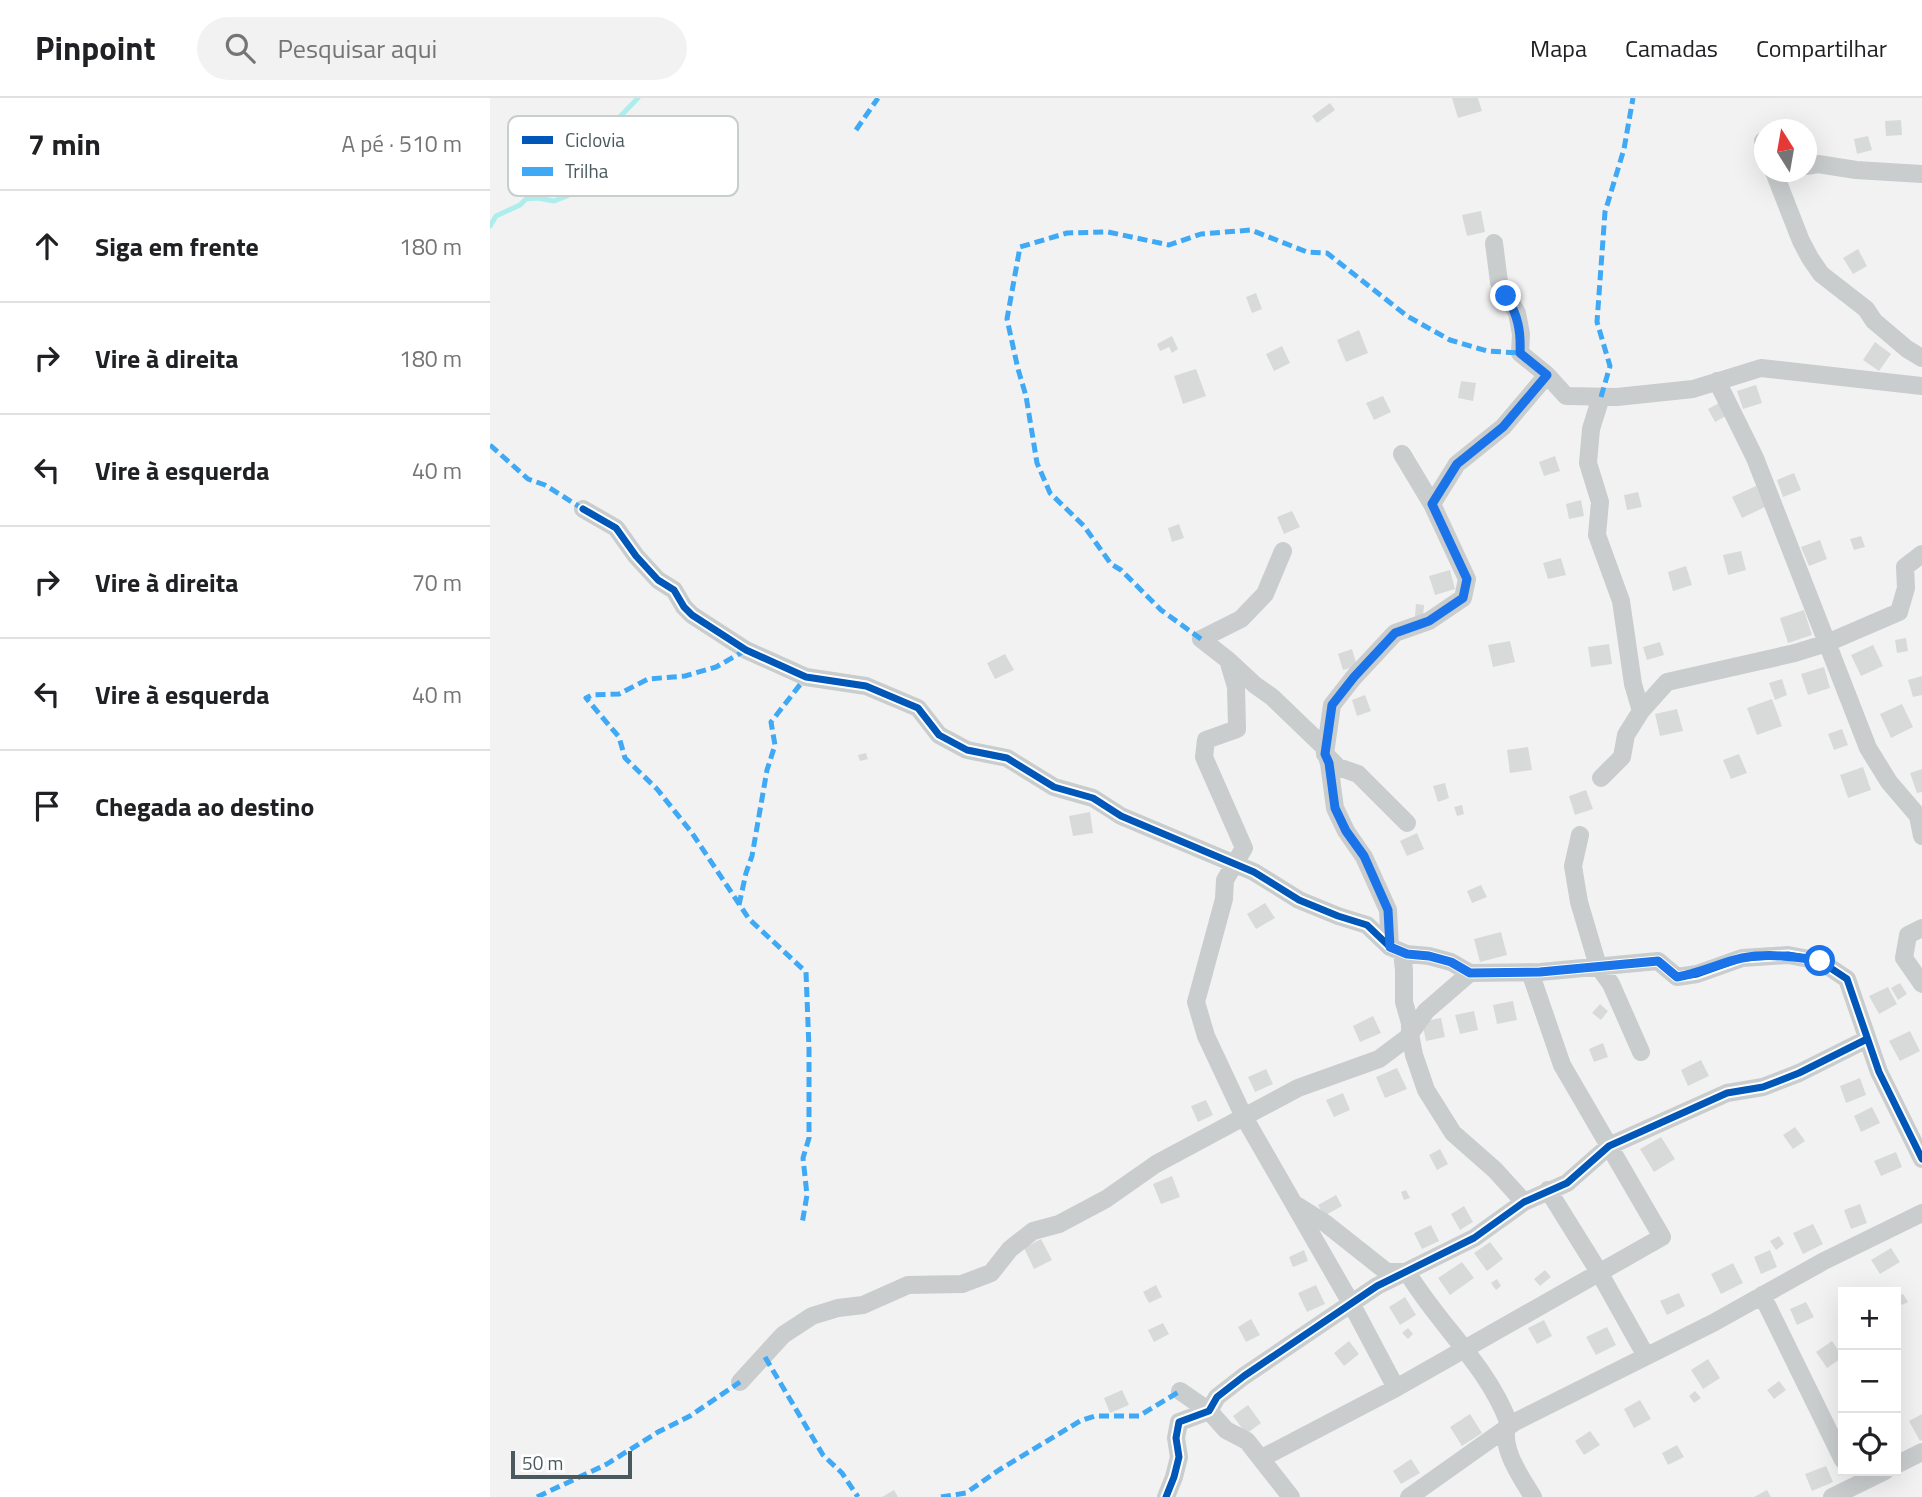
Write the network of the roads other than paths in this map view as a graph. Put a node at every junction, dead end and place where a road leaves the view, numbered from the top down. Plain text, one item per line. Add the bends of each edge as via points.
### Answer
1 (1817, 164) edge
2 (1922, 174) edge
3 (1780, 182) edge
4 (1494, 243) dead end
5 (1922, 358) edge
6 (1547, 375) junction
7 (1717, 381) junction
8 (1922, 386) edge
9 (1580, 396) junction
10 (1601, 397) junction
11 (1591, 429) junction
12 (1402, 454) dead end
13 (1432, 504) junction
14 (583, 509) dead end
15 (1283, 551) dead end
16 (1922, 554) edge
17 (1827, 643) junction
18 (1228, 660) junction
19 (1641, 711) junction
20 (1325, 754) junction
21 (1601, 778) dead end
22 (1407, 823) dead end
23 (1580, 835) dead end
24 (1922, 836) edge
25 (1236, 864) junction
26 (1922, 928) edge
27 (1396, 949) junction
28 (1598, 965) junction
29 (1530, 972) junction
30 (1470, 973) junction
31 (1922, 984) edge
32 (1410, 1034) junction
33 (1867, 1038) junction
34 (1641, 1052) dead end
35 (1244, 1117) junction
36 (1609, 1146) junction
37 (1922, 1159) edge
38 (1548, 1190) junction
39 (1524, 1202) junction
40 (1295, 1204) junction
41 (1922, 1213) edge
42 (1407, 1272) junction
43 (1599, 1272) junction
44 (1762, 1295) junction
45 (1352, 1305) junction
46 (1464, 1349) junction
47 (1646, 1356) junction
48 (740, 1382) dead end
49 (1396, 1388) junction
50 (1181, 1391) dead end
51 (1209, 1411) junction
52 (1506, 1428) junction
53 (1838, 1451) edge
54 (1922, 1452) edge
55 (1262, 1458) junction
56 (1901, 1462) edge
57 (1852, 1478) edge
58 (1166, 1497) edge
59 (1291, 1497) edge
60 (1409, 1497) edge
61 (1533, 1497) edge
62 (1832, 1497) edge

1 - 2 street
3 - 5 street via 1801,241 1821,274
4 - 6 street via 1499,282 1517,313 1520,353
6 - 9 street via 1566,396
6 - 13 street via 1503,427 1457,464
7 - 8 street via 1761,368
7 - 10 street via 1693,389
7 - 17 street via 1755,458
9 - 10 street
9 - 11 street
10 - 11 street
11 - 19 street via 1588,463 1600,502 1597,535 1621,601
12 - 13 street
13 - 20 street via 1467,579 1463,598 1429,621 1395,633 1361,669 1332,705
14 - 25 street via 616,528 641,562 674,590 692,615 746,650 806,677 866,686 918,708 939,735 967,750 1007,758 1054,788 1093,798 1121,816
15 - 18 street via 1265,594 1241,619 1201,639
16 - 17 street via 1905,568 1906,588 1899,611
17 - 19 street via 1667,682
17 - 24 street via 1868,748 1918,816
18 - 20 street via 1313,735
18 - 25 street via 1237,687 1237,729 1206,740 1204,757 1244,848
19 - 21 street via 1626,735 1622,757
20 - 22 street via 1338,766 1358,774
20 - 27 street via 1335,808 1364,856 1388,910
23 - 28 street via 1573,866
25 - 27 street via 1299,900 1367,925
25 - 35 street via 1225,880 1224,899 1195,1002
26 - 31 street via 1908,935 1904,958
27 - 30 street via 1451,962
27 - 32 street via 1405,971
28 - 29 street
28 - 33 street via 1658,961 1677,977 1742,958 1788,955 1820,961 1847,979
28 - 34 street
29 - 30 street
29 - 36 street via 1562,1065
30 - 32 street via 1426,1010
32 - 35 street via 1379,1059 1298,1088
32 - 39 street via 1426,1090 1453,1133
33 - 36 street via 1799,1073 1763,1087 1727,1093
33 - 37 street via 1879,1073
35 - 40 street
35 - 48 street via 1156,1164 1106,1199 1059,1224 1032,1231 991,1273 962,1283 908,1285 863,1305 812,1316 783,1335
36 - 38 street via 1567,1182
36 - 43 street via 1662,1237
38 - 39 street
38 - 43 street
39 - 42 street via 1474,1238
40 - 42 street via 1387,1272
40 - 45 street
41 - 44 street
42 - 45 street
42 - 46 street
43 - 46 street
43 - 47 street
44 - 47 street
44 - 53 street
45 - 49 street
45 - 51 street via 1244,1376 1217,1397
46 - 49 street
46 - 52 street via 1499,1398 1508,1421
47 - 52 street
49 - 55 street
50 - 51 street
51 - 55 street
51 - 58 street via 1179,1422 1179,1457
52 - 60 street
52 - 61 street via 1513,1463
54 - 56 street
55 - 59 street
57 - 62 street

